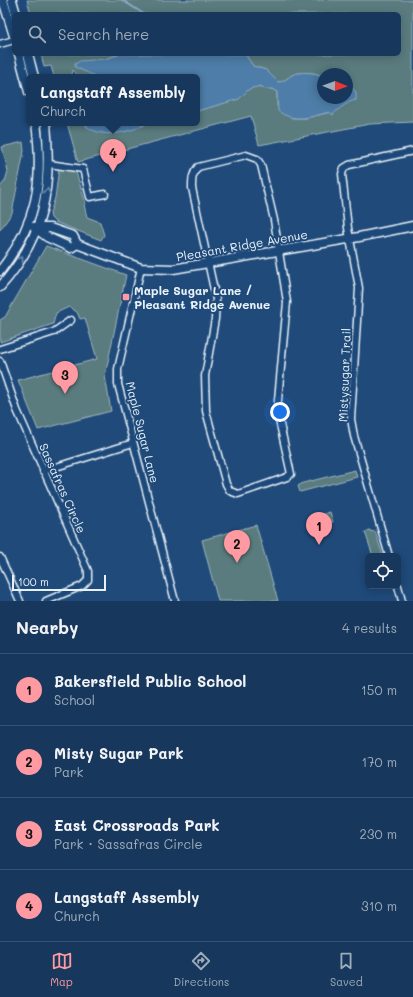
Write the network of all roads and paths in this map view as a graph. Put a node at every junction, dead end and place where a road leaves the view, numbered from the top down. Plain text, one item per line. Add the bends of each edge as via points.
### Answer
1 (3, 0) edge
2 (12, 0) edge
3 (15, 12) edge
4 (12, 29) edge
5 (12, 41) edge
6 (0, 44) edge
7 (20, 56) edge
8 (29, 56) edge
9 (33, 74) edge
10 (26, 81) edge
11 (36, 126) edge
12 (46, 126) edge
13 (413, 151) edge
14 (49, 164) junction
15 (105, 194) dead end
16 (28, 224) junction
17 (413, 226) edge
18 (36, 228) junction
19 (350, 239) junction
20 (279, 251) junction
21 (210, 264) junction
22 (141, 268) junction
23 (0, 271) edge
24 (0, 287) edge
25 (71, 320) dead end
26 (0, 350) edge
27 (0, 361) edge
28 (133, 443) junction
29 (43, 471) junction
30 (388, 553) edge
31 (0, 557) edge
32 (399, 589) edge
33 (20, 601) edge
34 (46, 601) edge
35 (175, 601) edge
36 (402, 601) edge

1 - 4 main road
2 - 3 main road
5 - 6 street
7 - 10 main road
8 - 9 main road
11 - 16 main road via 39,180
12 - 14 main road
13 - 19 street, Mistysugar Trail via 344,168 342,181
14 - 15 street via 83,169 90,197
18 -> 14 main road via 48,185
16 - 18 main road, Pleasant Ridge Avenue
16 - 23 main road via 16,249
17 - 19 main road, Pleasant Ridge Avenue
18 - 22 main road, Pleasant Ridge Avenue via 50,228 73,236 77,244
24 -> 18 main road via 25,254
19 - 20 main road, Pleasant Ridge Avenue
19 - 30 street, Mistysugar Trail via 359,288 351,419
20 - 21 main road, Pleasant Ridge Avenue
20 - 21 street via 261,165 257,159 246,154 198,167 193,173 192,188
20 - 21 street via 287,302 277,411 291,474 238,494 230,492 226,484 206,411 205,376 216,299
21 - 22 main road, Pleasant Ridge Avenue via 173,270
22 - 28 street, Maple Sugar Lane via 118,369 118,384
25 - 26 street via 54,332
27 - 29 street, Sassafras Circle via 17,410
28 - 29 street
28 - 35 street, Maple Sugar Lane
29 - 34 street, Sassafras Circle via 88,571 88,580 82,586
31 - 33 street
32 - 36 street

